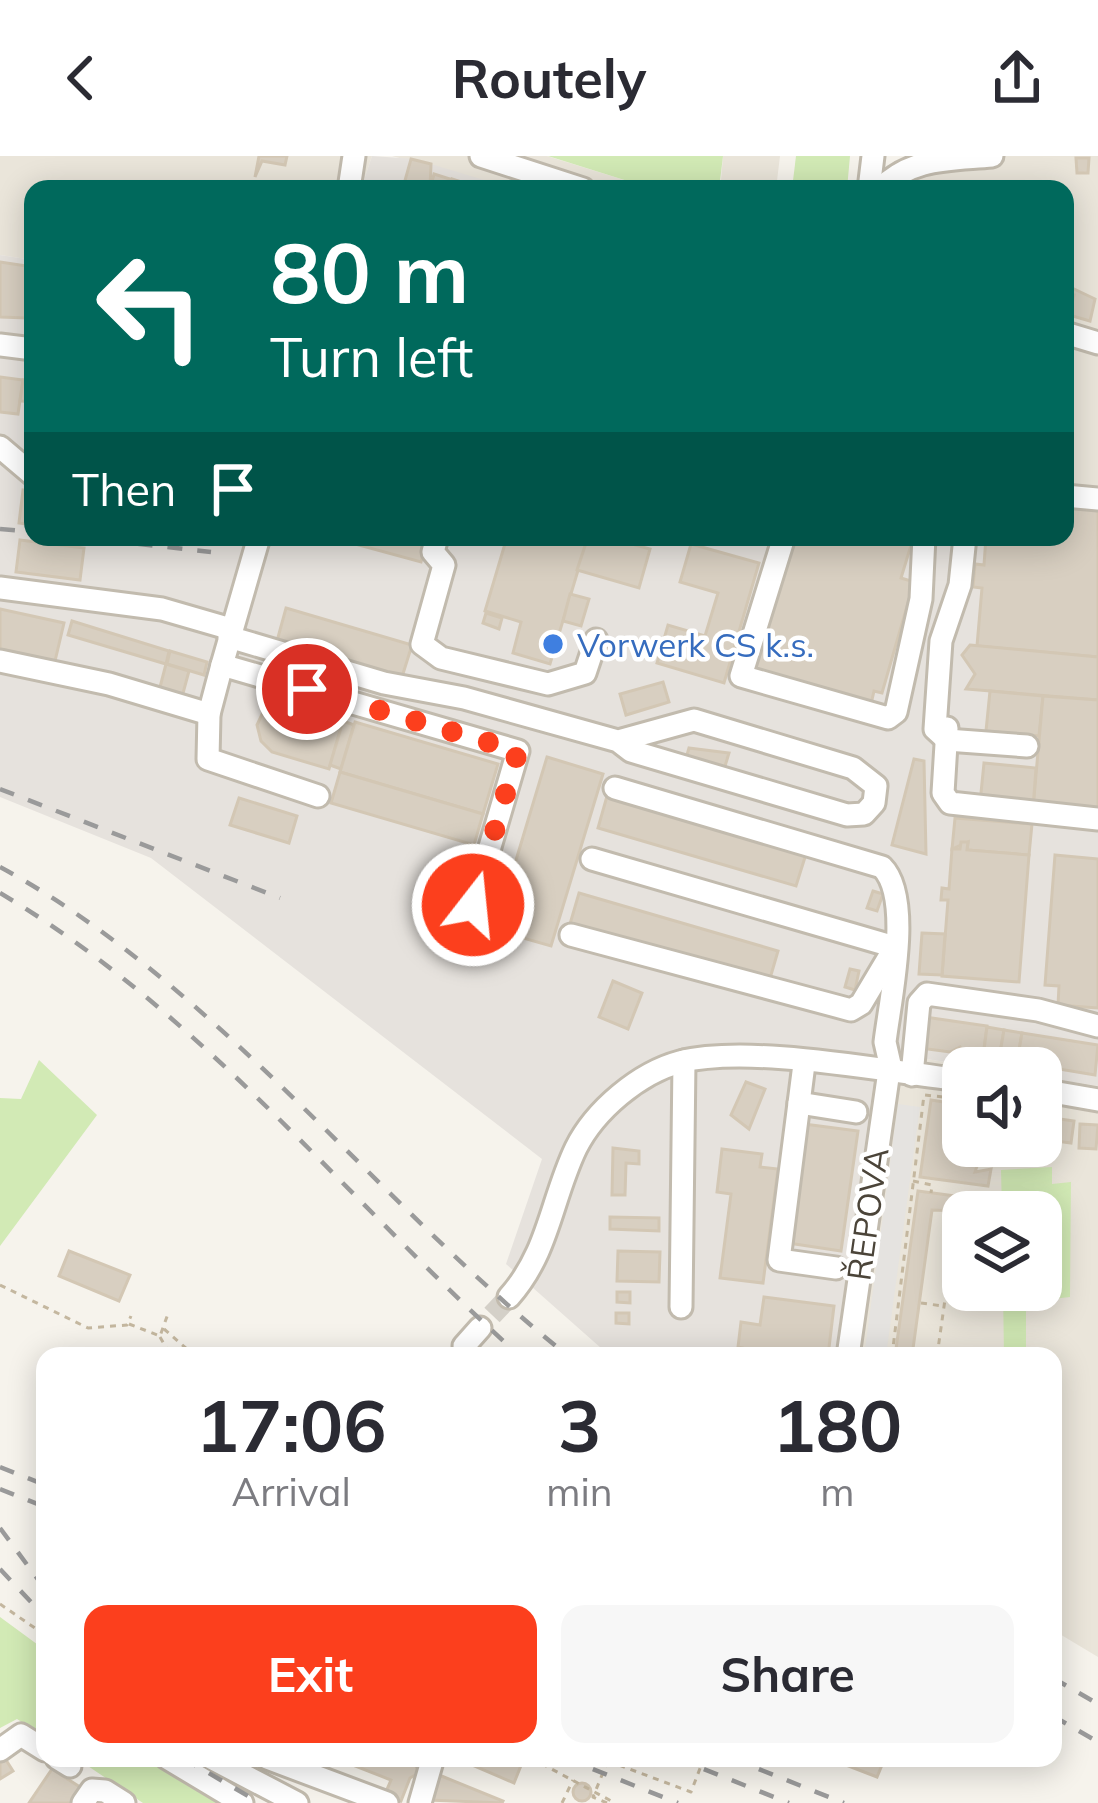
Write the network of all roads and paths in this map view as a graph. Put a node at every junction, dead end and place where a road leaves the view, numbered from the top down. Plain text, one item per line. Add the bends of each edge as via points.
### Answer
1 (482, 156) edge
2 (992, 156) edge
3 (555, 180) edge
4 (889, 180) edge
5 (0, 447) edge
6 (24, 467) edge
7 (257, 546) edge
8 (435, 546) edge
9 (781, 546) edge
10 (924, 546) edge
11 (964, 546) edge
12 (0, 588) edge
13 (229, 636) junction
14 (596, 640) dead end
15 (0, 661) edge
16 (222, 665) junction
17 (951, 678) dead end
18 (209, 714) junction
19 (947, 740) junction
20 (618, 741) junction
21 (1027, 746) dead end
22 (615, 788) dead end
23 (318, 796) dead end
24 (1098, 819) edge
25 (592, 860) dead end
26 (473, 905) dead end
27 (571, 935) dead end
28 (895, 947) junction
29 (1098, 1026) edge
30 (684, 1061) junction
31 (804, 1064) junction
32 (887, 1072) junction
33 (913, 1075) junction
34 (942, 1078) edge
35 (1062, 1094) edge
36 (942, 1097) edge
37 (1098, 1100) edge
38 (799, 1103) junction
39 (856, 1112) dead end
40 (912, 1181) junction
41 (932, 1192) dead end
42 (836, 1268) dead end
43 (0, 1285) edge
44 (706, 1291) dead end
45 (509, 1297) tunnel mouth
46 (921, 1303) dead end
47 (942, 1306) edge
48 (169, 1311) dead end
49 (943, 1311) edge
50 (130, 1316) dead end
51 (488, 1320) tunnel mouth
52 (128, 1324) junction
53 (163, 1327) junction
54 (160, 1336) junction
55 (464, 1346) dead end
56 (166, 1347) edge
57 (185, 1347) edge
58 (849, 1347) edge
59 (893, 1347) edge
60 (938, 1347) edge
61 (0, 1604) edge
62 (36, 1629) edge
63 (36, 1744) edge
64 (0, 1750) edge
65 (182, 1767) edge
66 (228, 1767) edge
67 (291, 1767) edge
68 (431, 1767) edge
69 (549, 1767) edge
70 (606, 1767) edge
71 (629, 1767) edge
72 (701, 1767) edge
73 (574, 1779) junction
74 (595, 1791) junction
75 (83, 1803) edge
76 (124, 1803) edge
77 (242, 1803) edge
78 (297, 1803) edge
79 (387, 1803) edge
80 (420, 1803) edge
81 (562, 1803) edge
82 (608, 1803) edge
83 (615, 1803) edge

1 - 3 street
2 - 4 street via 920,162
5 - 6 street
7 - 13 street
8 - 14 street via 443,565 422,644 442,658 548,684 584,673
9 - 10 street via 741,676 888,718 896,712 921,599
11 - 19 street via 941,641 934,729
12 - 13 street via 162,609
13 - 16 street
13 - 20 street
15 - 18 street
16 - 18 street
16 - 26 street via 518,751
17 - 19 street
18 - 23 street via 208,759
19 - 21 street
19 - 24 street via 944,793 959,808
20 - 20 street via 847,815 865,814 874,802 876,786 853,768 694,720
22 - 28 street, ŘEPOVA via 881,867 898,908
25 - 28 street
27 - 28 street via 851,1010
28 - 32 street, ŘEPOVA
29 - 33 street via 927,994 919,1003
30 - 31 street
30 - 44 street via 681,1298
30 - 45 street via 642,1079 586,1132 541,1254
31 - 32 street
31 - 38 street
32 - 33 street
32 - 58 street, ŘEPOVA
33 - 34 street
35 - 37 street
36 - 40 path via 924,1095
38 - 39 street
38 - 42 street via 779,1260
40 - 41 path via 932,1184
40 - 59 path
43 - 52 path via 88,1328
46 - 47 path
48 - 53 path
49 - 60 path
50 - 52 path
51 - 55 street
52 - 54 path
53 - 54 path
53 - 57 path
54 - 56 path
61 - 62 path
63 - 64 street via 21,1735
65 - 77 street
66 - 78 street
67 - 79 street
68 - 80 street
69 - 73 path
70 - 74 path
71 - 72 path via 691,1792
73 - 74 path
73 - 81 path
74 - 82 path
74 - 83 path
75 - 76 street via 92,1790

